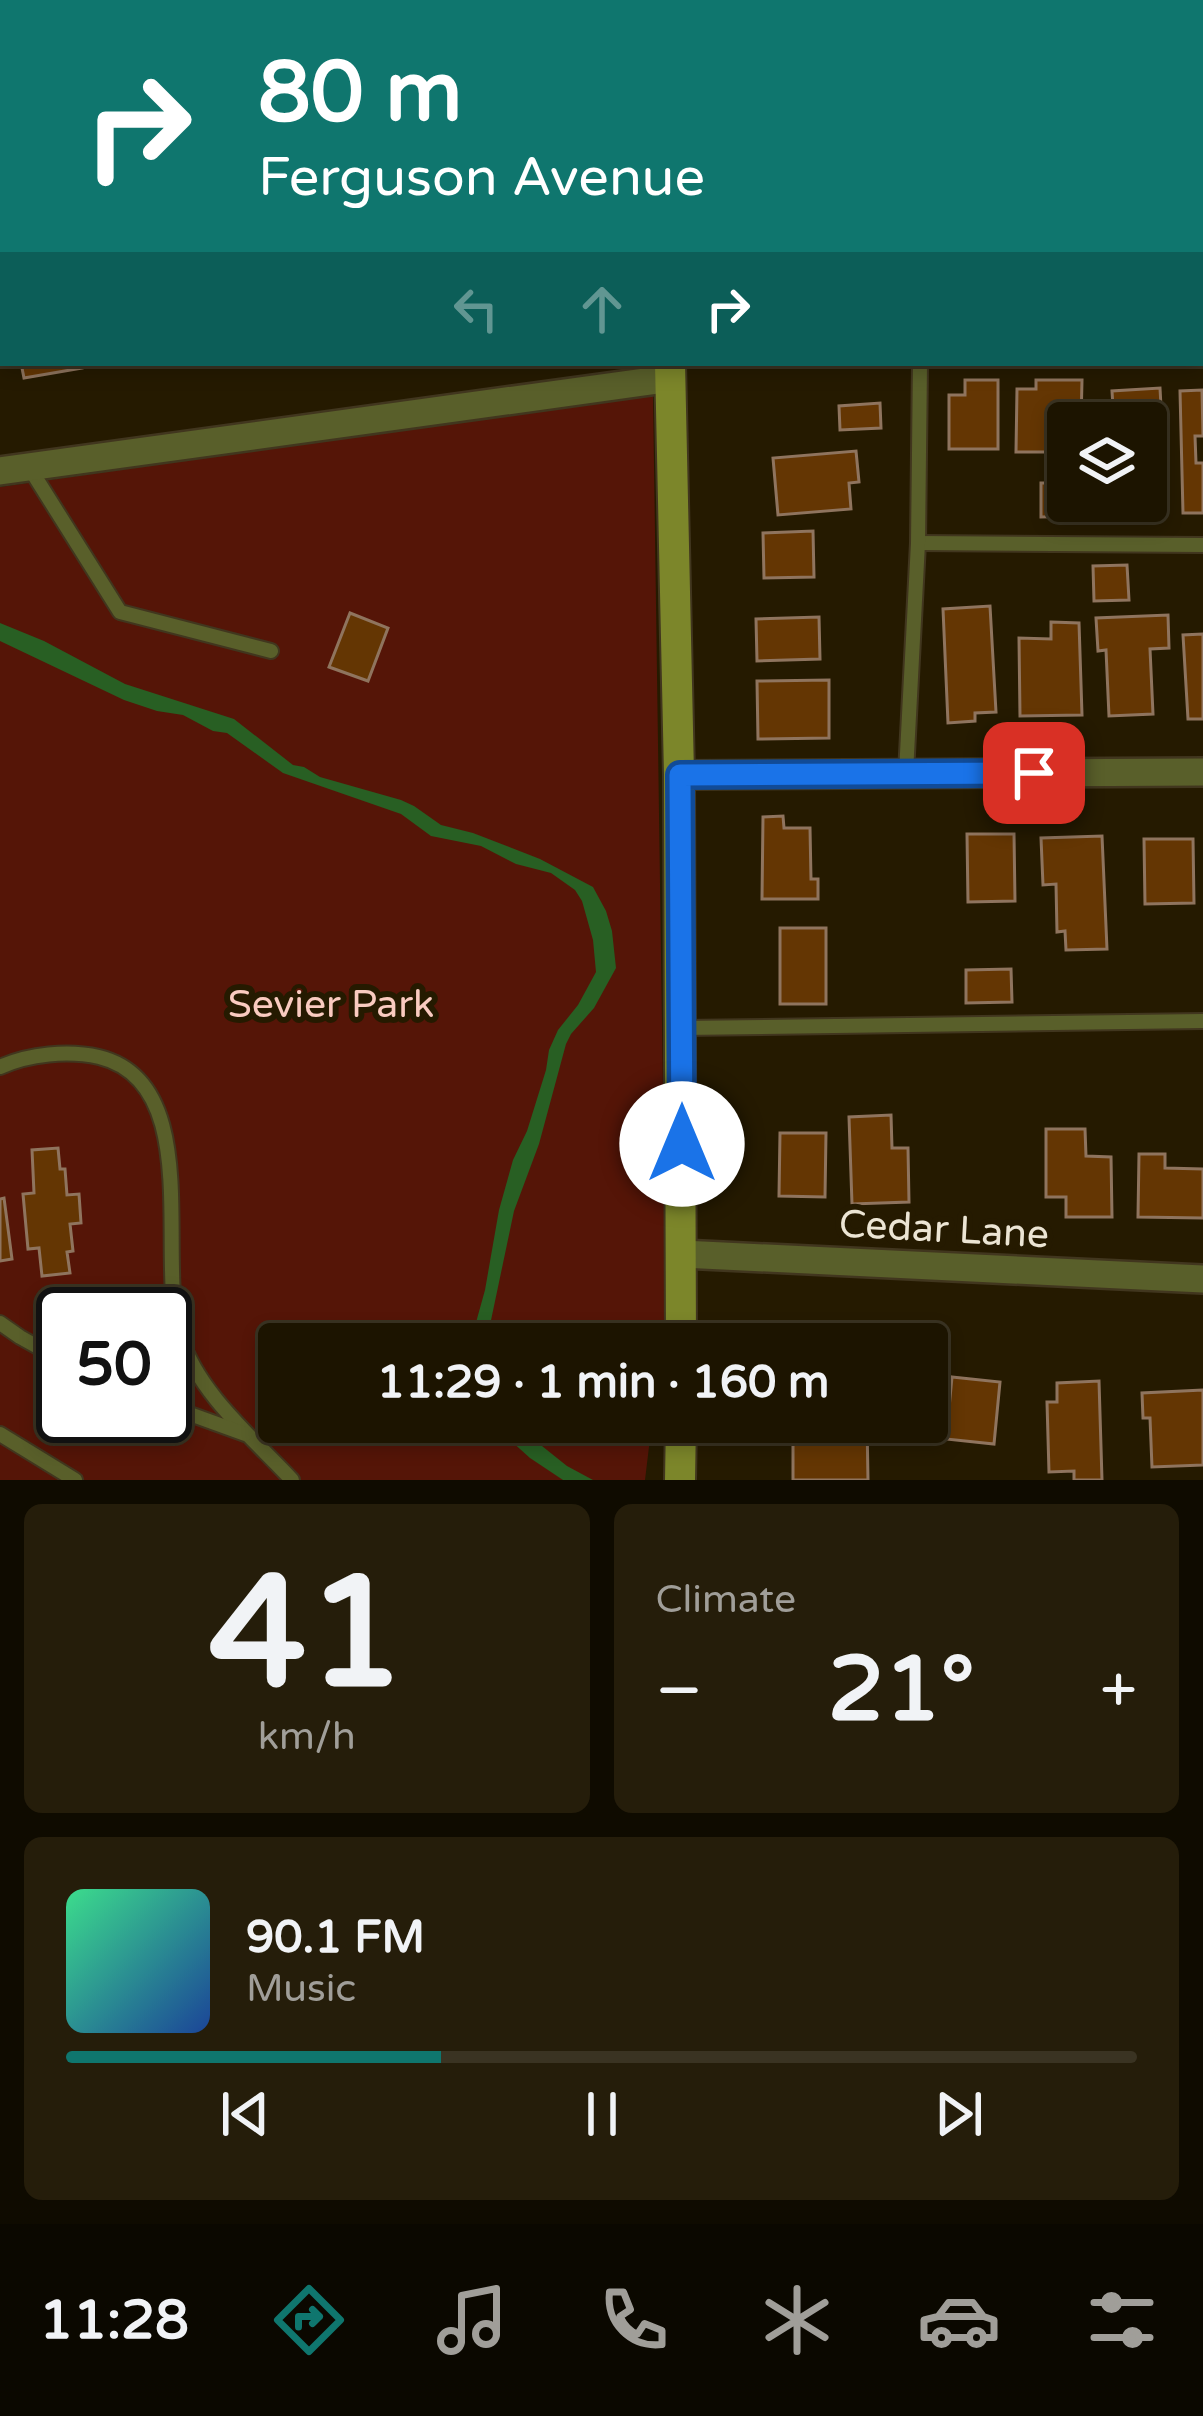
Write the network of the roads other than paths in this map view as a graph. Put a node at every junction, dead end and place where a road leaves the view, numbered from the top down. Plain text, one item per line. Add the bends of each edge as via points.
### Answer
1 (665, 366) edge
2 (668, 366) edge
3 (920, 366) edge
4 (29, 467) junction
5 (0, 471) edge
6 (918, 543) junction
7 (1203, 545) edge
8 (271, 651) dead end
9 (1203, 772) edge
10 (907, 773) junction
11 (680, 775) junction
12 (1203, 1021) edge
13 (681, 1028) junction
14 (0, 1067) edge
15 (682, 1254) junction
16 (1203, 1279) edge
17 (175, 1287) edge
18 (0, 1323) edge
19 (681, 1323) edge
20 (36, 1344) edge
21 (192, 1360) edge
22 (192, 1415) edge
23 (0, 1434) edge
24 (250, 1436) junction
25 (681, 1443) edge
26 (75, 1480) edge
27 (292, 1480) edge
28 (680, 1480) edge

1 - 4 street via 651,382
2 - 11 main road
3 - 6 lane
4 - 5 street
4 - 8 lane via 120,612
6 - 7 lane
6 - 10 lane
9 - 10 street
10 - 11 street
11 - 13 main road
12 - 13 lane
13 - 15 main road
14 - 17 lane via 79,1053 128,1068 142,1082 167,1156
15 - 16 street, Cedar Lane
15 - 19 main road
18 - 20 lane
21 - 24 lane
22 - 24 lane
23 - 26 lane
24 - 27 lane
25 - 28 main road

